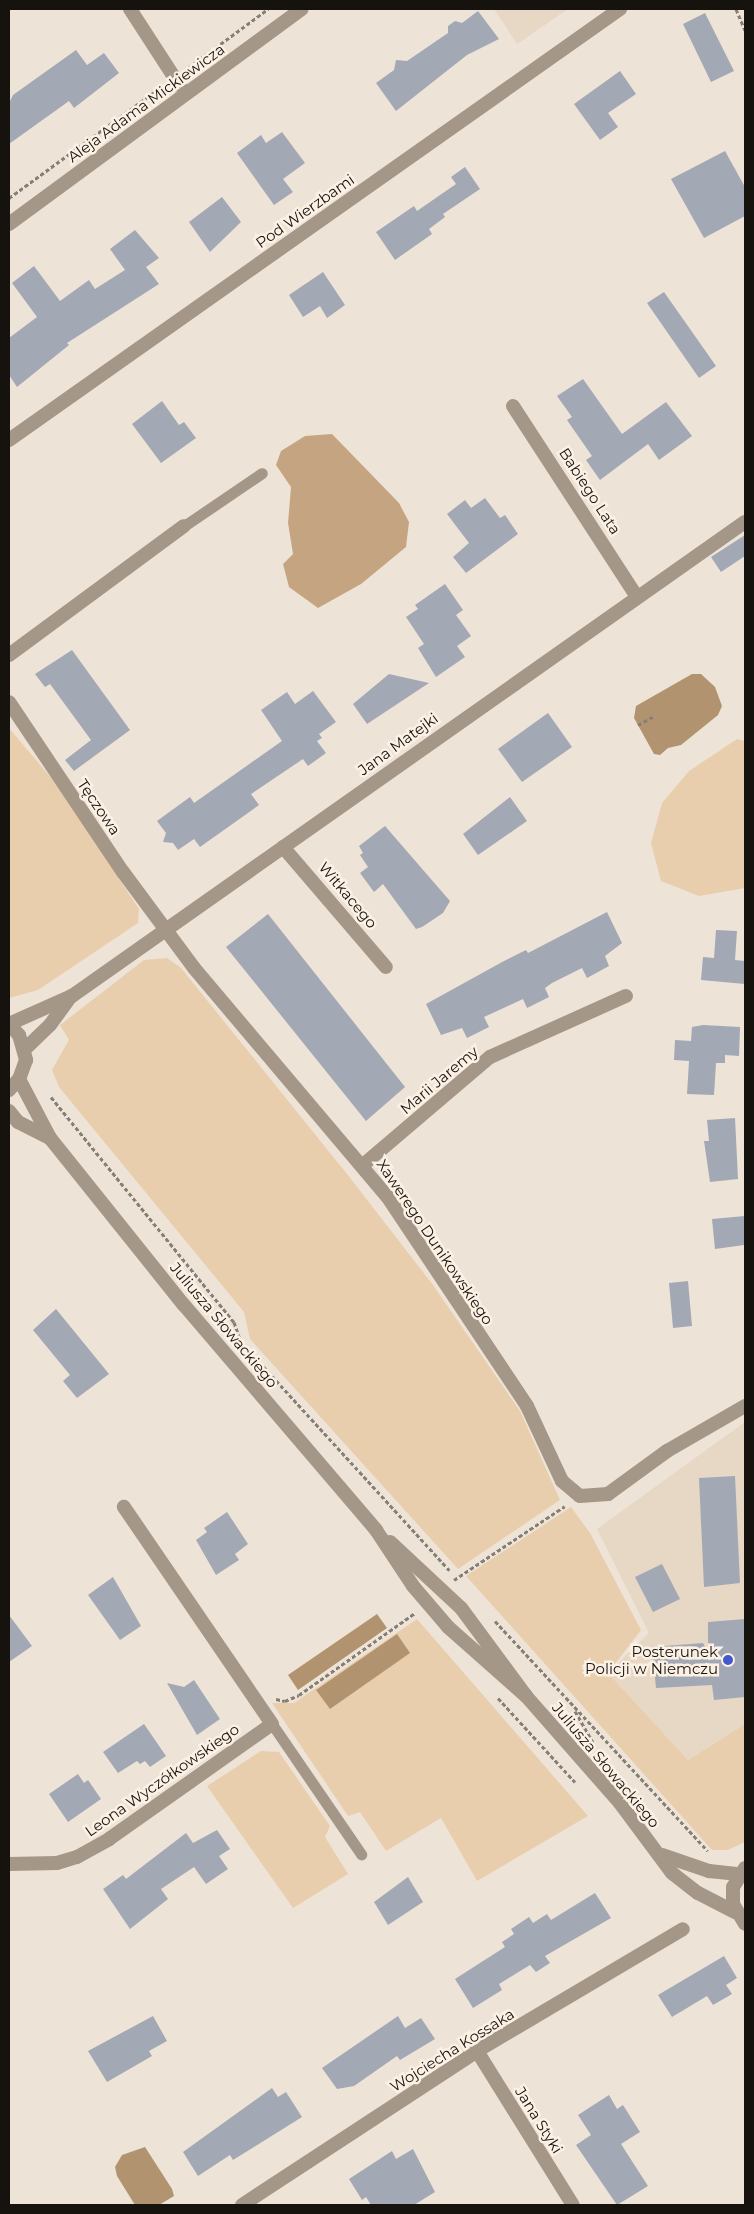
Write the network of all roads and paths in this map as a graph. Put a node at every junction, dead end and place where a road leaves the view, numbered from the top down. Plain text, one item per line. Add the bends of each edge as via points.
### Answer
1 (130, 9) edge
2 (268, 9) edge
3 (302, 9) edge
4 (620, 9) edge
5 (736, 9) edge
6 (745, 30) edge
7 (174, 78) junction
8 (185, 94) junction
9 (9, 198) edge
10 (9, 224) edge
11 (513, 406) dead end
12 (9, 440) edge
13 (262, 473) dead end
14 (745, 522) edge
15 (184, 526) joint
16 (637, 597) junction
17 (9, 655) edge
18 (9, 702) edge
19 (654, 716) dead end
20 (638, 725) dead end
21 (283, 847) junction
22 (165, 927) junction
23 (386, 967) dead end
24 (72, 996) junction
25 (626, 996) dead end
26 (9, 1024) edge
27 (25, 1049) junction
28 (19, 1079) junction
29 (9, 1090) edge
30 (51, 1097) dead end
31 (9, 1111) edge
32 (50, 1138) junction
33 (363, 1165) junction
34 (745, 1406) edge
35 (580, 1496) junction
36 (124, 1507) dead end
37 (376, 1530) junction
38 (456, 1578) junction
39 (463, 1585) dead end
40 (420, 1610) dead end
41 (488, 1613) dead end
42 (526, 1696) junction
43 (257, 1701) junction
44 (272, 1724) junction
45 (361, 1854) dead end
46 (662, 1855) junction
47 (9, 1864) edge
48 (710, 1871) junction
49 (742, 1871) edge
50 (735, 1912) junction
51 (745, 1924) edge
52 (683, 1929) dead end
53 (477, 2051) junction
54 (242, 2205) edge
55 (573, 2205) edge

1 - 7 street
2 - 7 path
3 - 8 street, Aleja Adama Mickiewicza
4 - 12 street, Pod Wierzbami
5 - 6 path
7 - 8 street
7 - 9 path
8 - 10 street, Aleja Adama Mickiewicza
11 - 16 street, Babiego Lata
13 - 15 lane
14 - 16 street, Jana Matejki
15 - 17 street
16 - 21 street, Jana Matejki
18 - 22 street, Tęczowa
19 - 20 path
21 - 22 street, Jana Matejki
21 - 23 street, Witkacego
22 - 24 street, Jana Matejki
22 - 33 street, Xawerego Dunikowskiego via 194,968
24 - 26 street, Jana Matejki
24 - 27 street, Jana Matejki via 50,1025
25 - 33 street, Marii Jaremy via 490,1057
26 - 27 street
27 - 28 street
28 - 29 street
28 - 32 street, Juliusza Słowackiego
30 - 38 path via 234,1322 242,1342
31 - 32 street, Juliusza Słowackiego via 18,1122
32 - 37 street, Juliusza Słowackiego via 184,1305
33 - 35 street, Xawerego Dunikowskiego via 527,1406 562,1481
34 - 35 street via 666,1451 608,1494
35 - 38 path
36 - 43 street
37 - 42 street, Juliusza Słowackiego via 443,1588
37 - 42 street, Juliusza Słowackiego via 413,1586 448,1627
38 - 39 path
40 - 43 path via 299,1695 285,1700 269,1696
41 - 48 path via 715,1858
42 - 46 street, Juliusza Słowackiego
43 - 44 street
44 - 45 lane
44 - 47 street, Leona Wyczółkowskiego via 109,1839 77,1857 56,1863
46 - 48 street
46 - 50 street, Juliusza Słowackiego via 684,1883
48 - 49 street
49 - 50 street via 733,1886
50 - 51 street
52 - 53 street, Wojciecha Kossaka
53 - 54 street, Wojciecha Kossaka
53 - 55 street, Jana Styki

